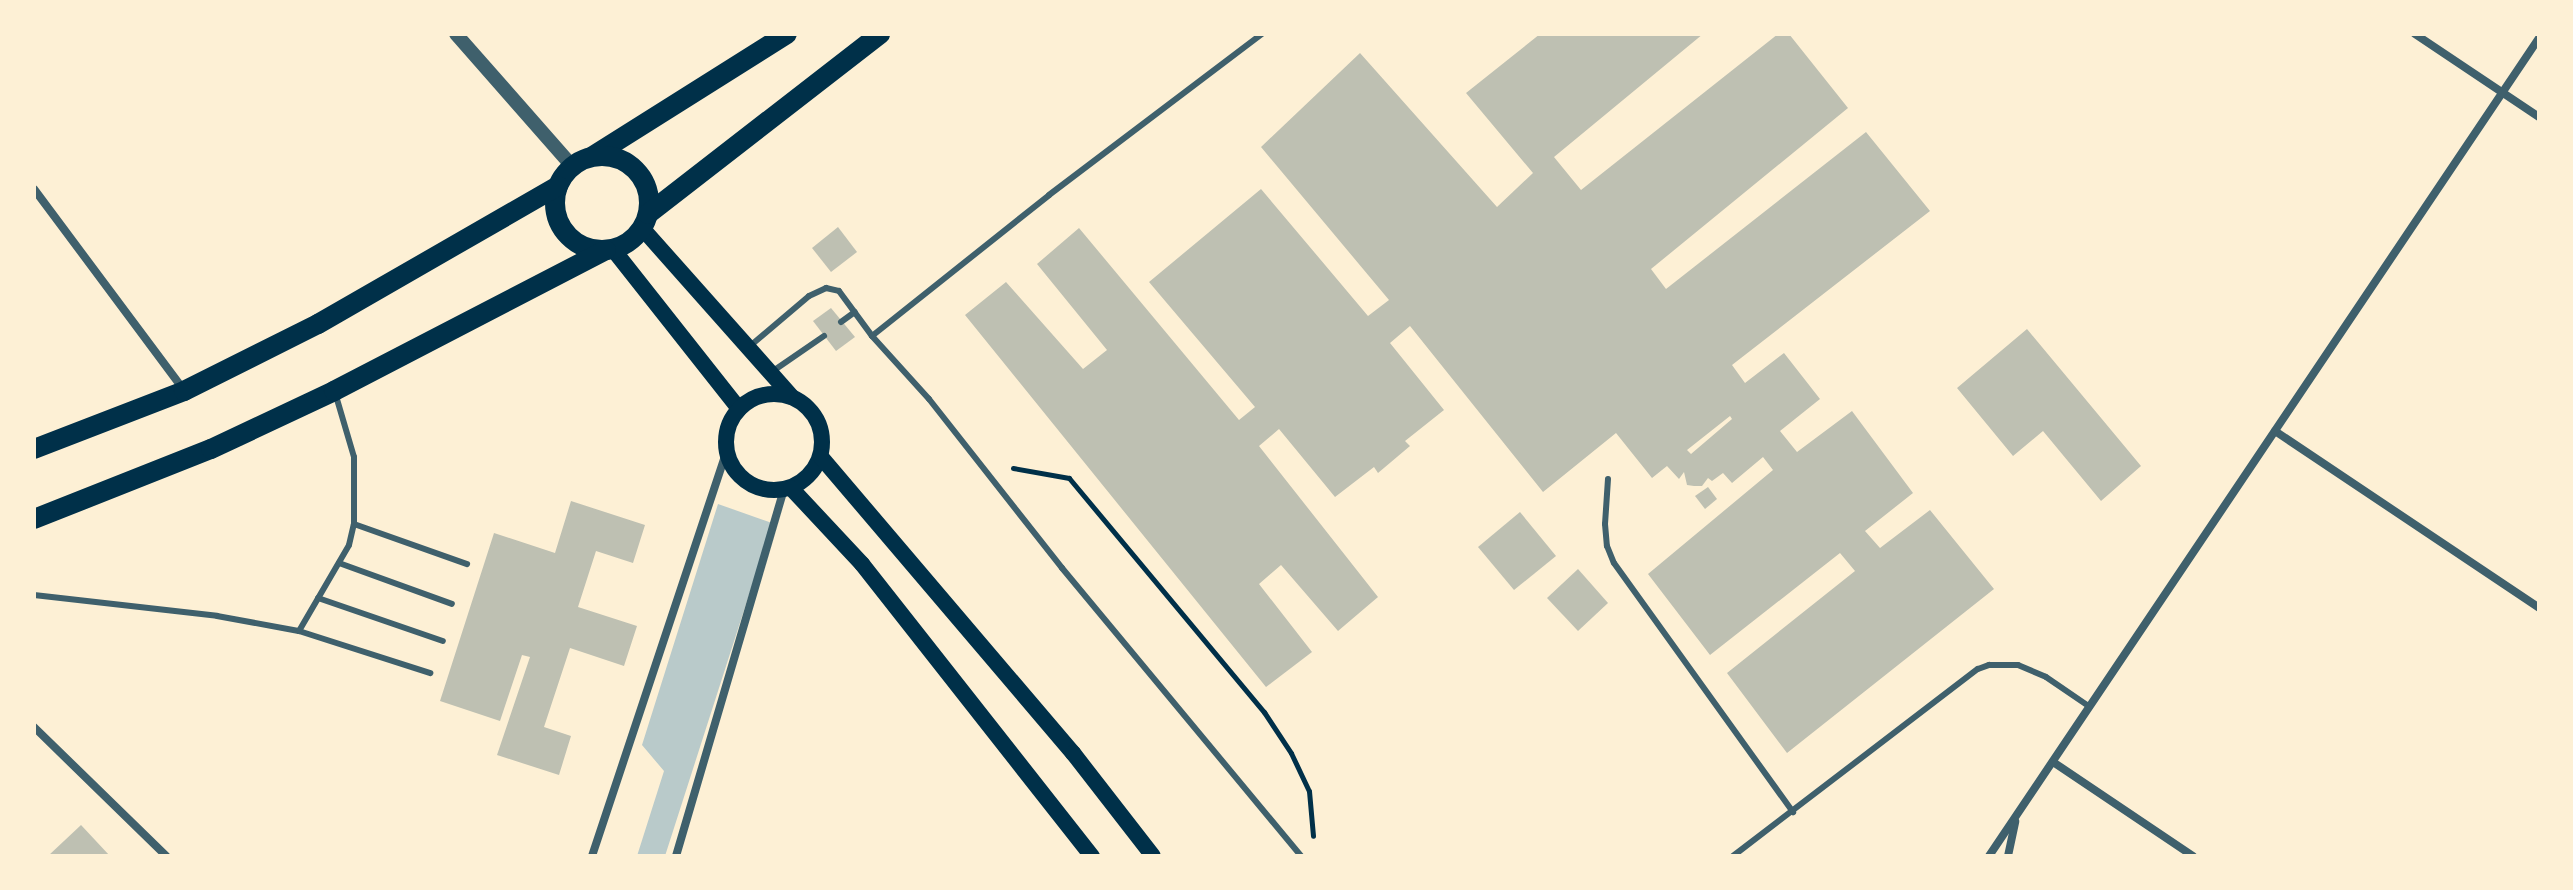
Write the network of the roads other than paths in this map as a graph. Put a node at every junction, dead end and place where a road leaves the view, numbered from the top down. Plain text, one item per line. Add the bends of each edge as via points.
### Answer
1 (456, 34) edge
2 (787, 34) edge
3 (880, 34) edge
4 (1262, 34) edge
5 (2415, 34) edge
6 (2539, 38) edge
7 (2503, 93) junction
8 (2539, 117) edge
9 (593, 156) junction
10 (572, 166) junction
11 (558, 186) junction
12 (34, 189) edge
13 (645, 221) junction
14 (609, 249) junction
15 (855, 312) junction
16 (841, 322) dead end
17 (824, 336) dead end
18 (872, 336) junction
19 (748, 348) junction
20 (770, 373) junction
21 (184, 391) junction
22 (334, 391) junction
23 (792, 397) junction
24 (739, 409) junction
25 (2275, 431) junction
26 (34, 449) edge
27 (727, 451) junction
28 (821, 457) junction
29 (1608, 479) dead end
30 (788, 489) junction
31 (34, 519) edge
32 (354, 524) junction
33 (339, 563) junction
34 (467, 564) dead end
35 (34, 595) edge
36 (318, 598) junction
37 (452, 604) dead end
38 (2539, 608) edge
39 (299, 631) junction
40 (443, 641) dead end
41 (430, 673) dead end
42 (2090, 707) junction
43 (34, 727) edge
44 (2053, 762) junction
45 (1793, 812) junction
46 (2016, 817) junction
47 (166, 856) edge
48 (592, 856) edge
49 (676, 856) edge
50 (1092, 856) edge
51 (1153, 856) edge
52 (1301, 856) edge
53 (1733, 856) edge
54 (1989, 856) edge
55 (2008, 856) edge
56 (2193, 856) edge

1 - 10 street
2 - 9 main road
3 - 13 main road
4 - 18 lane
5 - 7 street
6 - 7 street
7 - 8 street
7 - 25 street
9 - 10 main road
9 - 13 main road via 616,158 638,172 649,199
10 - 11 main road
11 - 14 main road via 558,216 568,234 590,248
11 - 21 main road via 318,324
12 - 21 street
13 - 14 main road via 632,239
13 - 19 main road
14 - 22 main road
14 - 24 main road
15 - 16 lane
15 - 18 lane
15 - 19 lane via 839,291 826,288 809,296
17 - 20 lane
18 - 52 lane
19 - 20 main road
20 - 23 main road
21 - 26 main road
22 - 31 main road via 211,449
22 - 32 lane via 354,457
23 - 24 main road via 765,395
23 - 28 main road via 821,428
24 - 27 main road via 728,429
25 - 38 street
25 - 42 street
27 - 30 main road via 741,478 769,491
27 - 48 street
28 - 30 main road via 814,472
28 - 51 main road via 1073,753
29 - 45 lane via 1605,524 1614,563
30 - 49 street
30 - 50 main road via 862,564
32 - 33 lane
32 - 34 lane
33 - 36 lane
33 - 37 lane
35 - 39 lane
36 - 39 lane
36 - 40 lane
39 - 41 lane
42 - 44 street
42 - 45 lane via 2018,665 1989,665
43 - 47 street
44 - 46 street
44 - 56 street
45 - 53 lane
46 - 54 street
46 - 55 street

